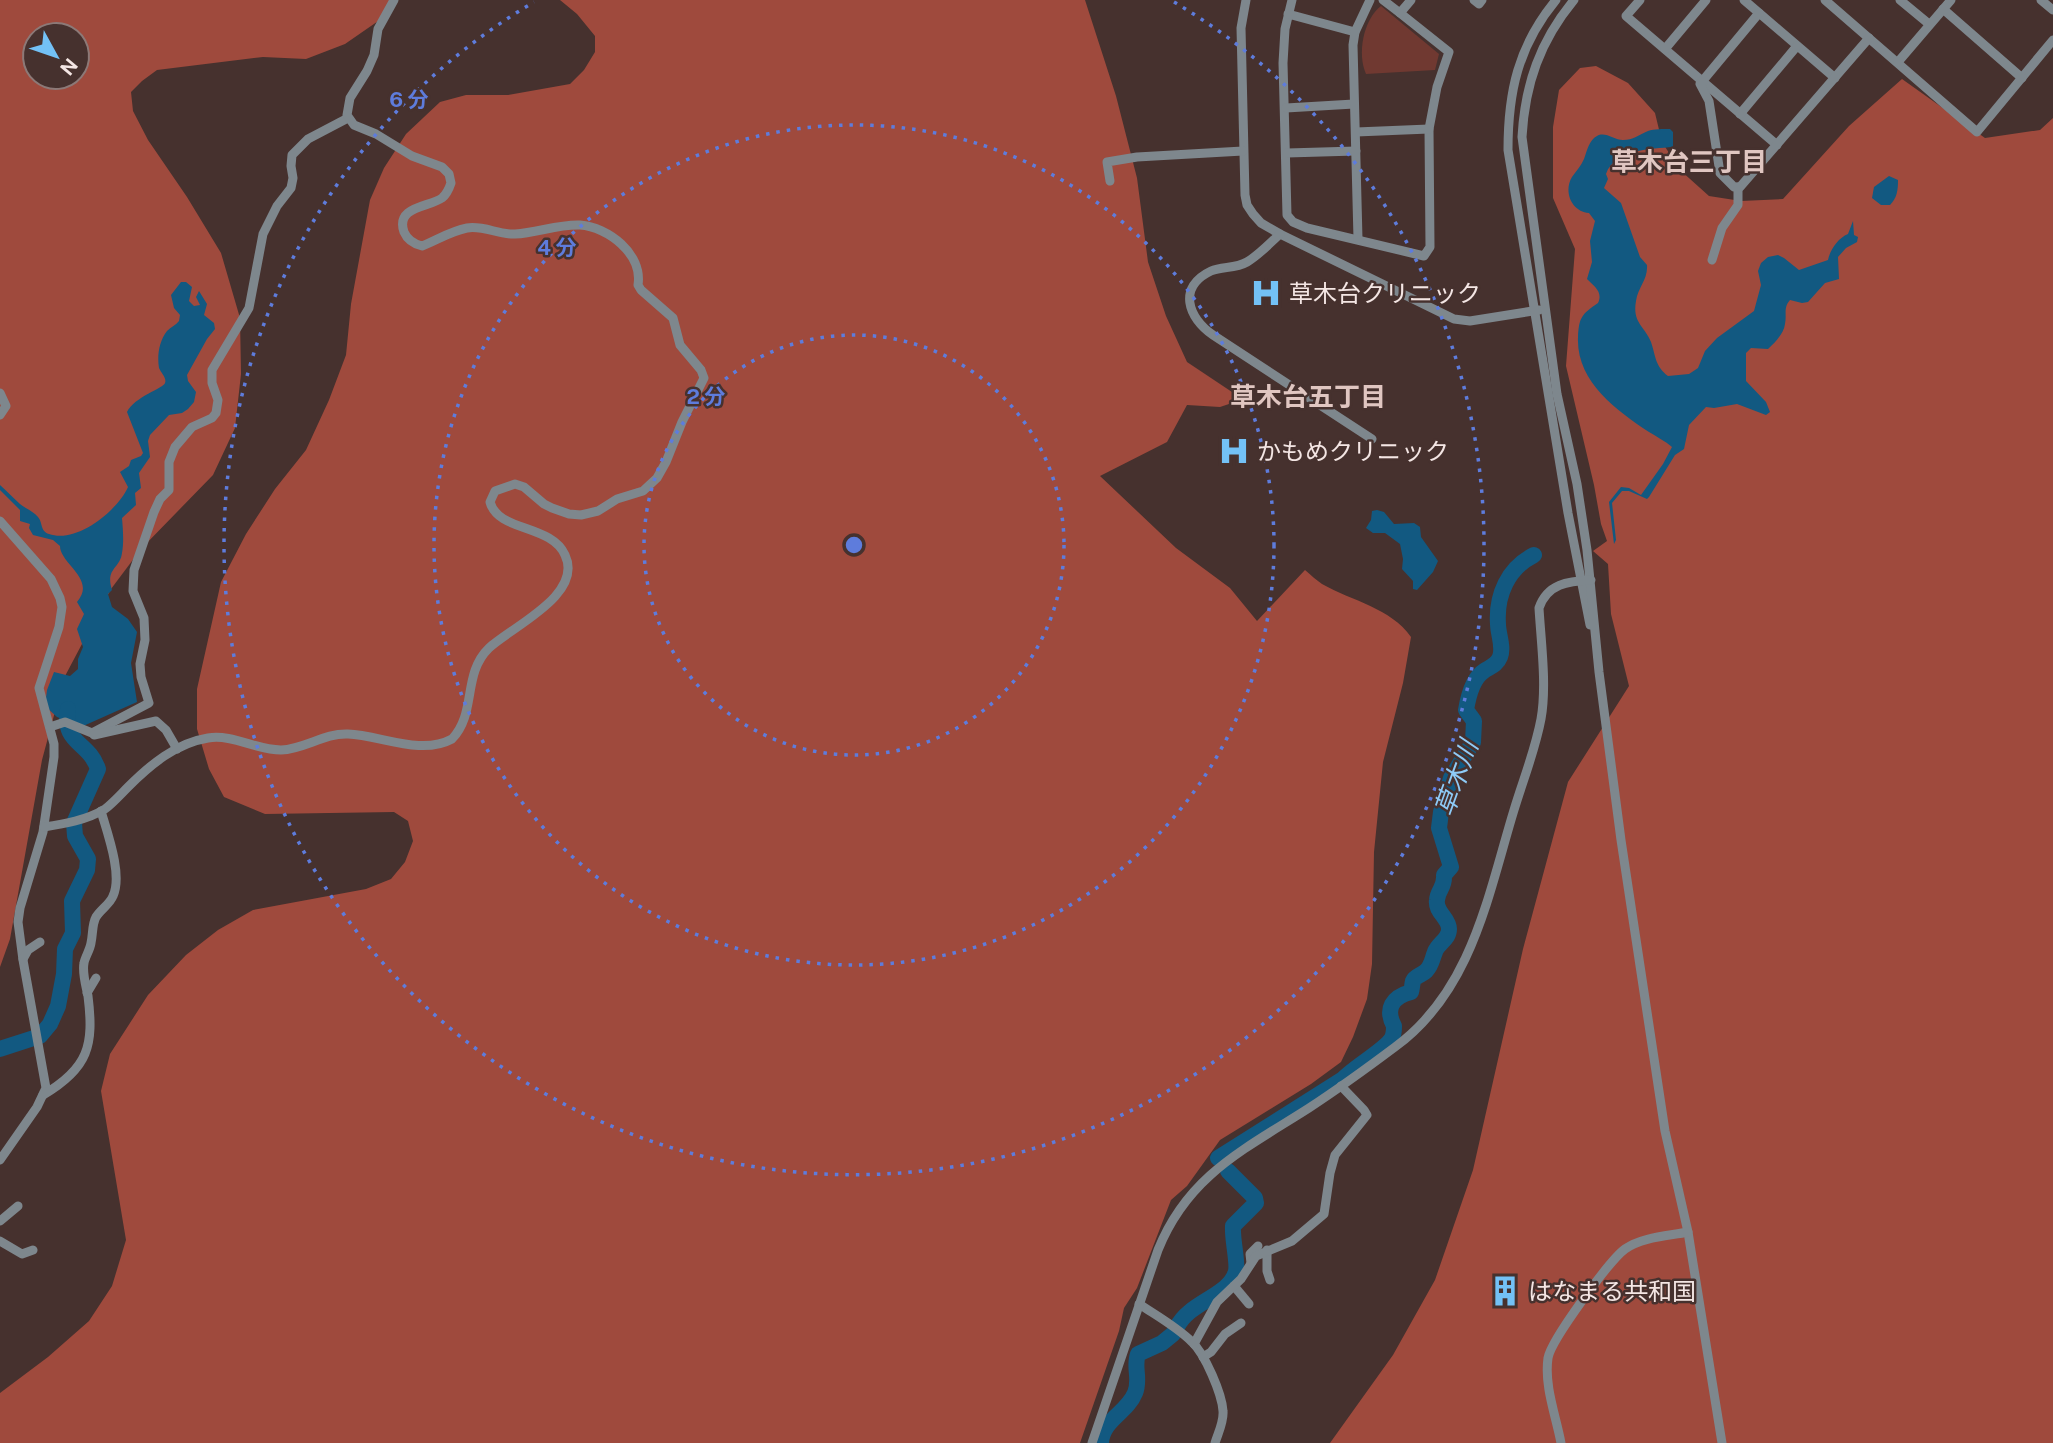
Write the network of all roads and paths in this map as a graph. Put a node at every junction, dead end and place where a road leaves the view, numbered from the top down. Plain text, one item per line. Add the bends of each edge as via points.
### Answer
1 (394, 0) edge
2 (1247, 0) edge
3 (1292, 0) edge
4 (1370, 0) edge
5 (1383, 0) edge
6 (1411, 0) edge
7 (1474, 0) edge
8 (1482, 0) edge
9 (1556, 0) edge
10 (1574, 0) edge
11 (1640, 0) edge
12 (1706, 0) edge
13 (1744, 0) edge
14 (1825, 0) edge
15 (1900, 0) edge
16 (1951, 0) edge
17 (2041, 0) edge
18 (1943, 9) junction
19 (2053, 10) edge
20 (1400, 13) junction
21 (1759, 13) junction
22 (1288, 14) junction
23 (1929, 24) junction
24 (1355, 32) junction
25 (1869, 38) junction
26 (2053, 40) edge
27 (1797, 46) junction
28 (1665, 49) junction
29 (1898, 62) junction
30 (1835, 78) junction
31 (2022, 78) junction
32 (1702, 81) junction
33 (1354, 104) junction
34 (1286, 108) junction
35 (1740, 114) junction
36 (348, 118) junction
37 (1429, 129) junction
38 (1356, 132) junction
39 (1777, 145) junction
40 (1243, 151) junction
41 (1356, 151) junction
42 (1287, 153) junction
43 (1110, 181) dead end
44 (1738, 187) junction
45 (1280, 234) junction
46 (1358, 239) junction
47 (1712, 260) dead end
48 (1546, 309) junction
49 (1535, 311) junction
50 (0, 393) edge
51 (0, 415) edge
52 (1372, 439) dead end
53 (0, 521) edge
54 (1586, 580) junction
55 (50, 727) junction
56 (90, 733) junction
57 (177, 748) junction
58 (101, 811) junction
59 (44, 827) junction
60 (40, 942) dead end
61 (23, 960) junction
62 (96, 978) dead end
63 (88, 993) junction
64 (1341, 1086) junction
65 (43, 1095) junction
66 (0, 1160) edge
67 (18, 1206) dead end
68 (0, 1221) edge
69 (1688, 1232) junction
70 (0, 1241) edge
71 (1258, 1245) dead end
72 (33, 1250) dead end
73 (1267, 1250) junction
74 (1251, 1263) junction
75 (1270, 1280) dead end
76 (1234, 1286) junction
77 (1139, 1304) junction
78 (1249, 1304) dead end
79 (1241, 1323) dead end
80 (1194, 1344) junction
81 (1203, 1357) junction
82 (1092, 1443) edge
83 (1215, 1443) edge
84 (1561, 1443) edge
85 (1722, 1443) edge

1 - 36 street via 378,29 374,55 351,98
2 - 40 street via 1241,28
3 - 22 street
4 - 24 street
5 - 20 street
6 - 20 street
7 - 8 street via 1479,4
9 - 49 street via 1525,49 1508,120 1508,150
10 - 48 street via 1543,46 1523,111 1523,153
11 - 28 street via 1626,16
12 - 28 street
13 - 21 street
14 - 25 street
15 - 23 street
16 - 18 street
17 - 19 street
18 - 23 street
18 - 31 street
20 - 37 street via 1449,52
21 - 27 street
21 - 32 street
22 - 24 street
22 - 34 street via 1283,63
23 - 29 street
24 - 33 street
25 - 29 street
25 - 30 street
26 - 31 street
27 - 30 street
27 - 35 street
28 - 32 street
29 - 31 street via 1977,132
30 - 39 street
32 - 35 street
32 - 44 street via 1720,173
33 - 34 street
33 - 38 street
34 - 42 street
35 - 39 street
36 - 56 street via 308,139 292,155 291,188 263,234 249,308 212,370 216,413 191,428 169,462 169,490 159,501 145,534 132,582 144,618 140,664 149,702
36 - 57 street via 449,174 451,183 443,198 406,215 404,233 416,244 425,245 470,228 514,234 576,225 620,242 633,257 641,290 673,318 680,345 701,370 703,383 666,462 643,491 581,515 552,508 515,484 495,491 490,502 493,510 503,519 553,540 565,555 567,574 549,604 483,654 472,676 466,718 452,739 402,744 332,734 280,750 220,737
37 - 38 street
37 - 46 street via 1430,247 1424,256
38 - 41 street
39 - 44 street
40 - 43 street via 1107,162
40 - 45 street via 1247,205 1261,223
41 - 42 street
41 - 46 street
42 - 46 street via 1287,215 1307,228
44 - 47 street via 1738,205 1722,228
45 - 49 street via 1454,319
45 - 52 street via 1250,261 1200,277 1191,291 1190,308 1204,329
48 - 49 street
48 - 54 street via 1557,394 1577,484
49 - 54 street
50 - 51 street via 6,406
53 - 55 street via 51,579 61,598 62,615 39,688
54 - 64 street via 1552,587 1542,598 1542,717 1484,914 1465,960 1419,1027
54 - 69 street via 1665,1131
55 - 56 street via 65,722
55 - 59 street via 55,747
56 - 57 street via 158,722
57 - 58 street
58 - 59 street
58 - 63 street via 114,860 115,889 94,921 84,967
59 - 61 street via 20,908
60 - 61 street
61 - 65 street via 46,1088
62 - 63 street
63 - 65 street via 89,1047 77,1066
64 - 73 street via 1367,1115 1335,1155 1324,1214 1292,1241
64 - 77 street via 1250,1144 1195,1189 1167,1227
65 - 66 street
67 - 68 street
69 - 84 street via 1626,1248 1558,1338 1549,1354 1547,1382
69 - 85 street
70 - 72 street via 22,1254
71 - 74 street via 1250,1254
73 - 74 street
73 - 75 street
74 - 76 street
76 - 78 street
76 - 80 street via 1215,1304
77 - 80 street
77 - 82 street
79 - 81 street
80 - 81 street
81 - 83 street via 1223,1413

